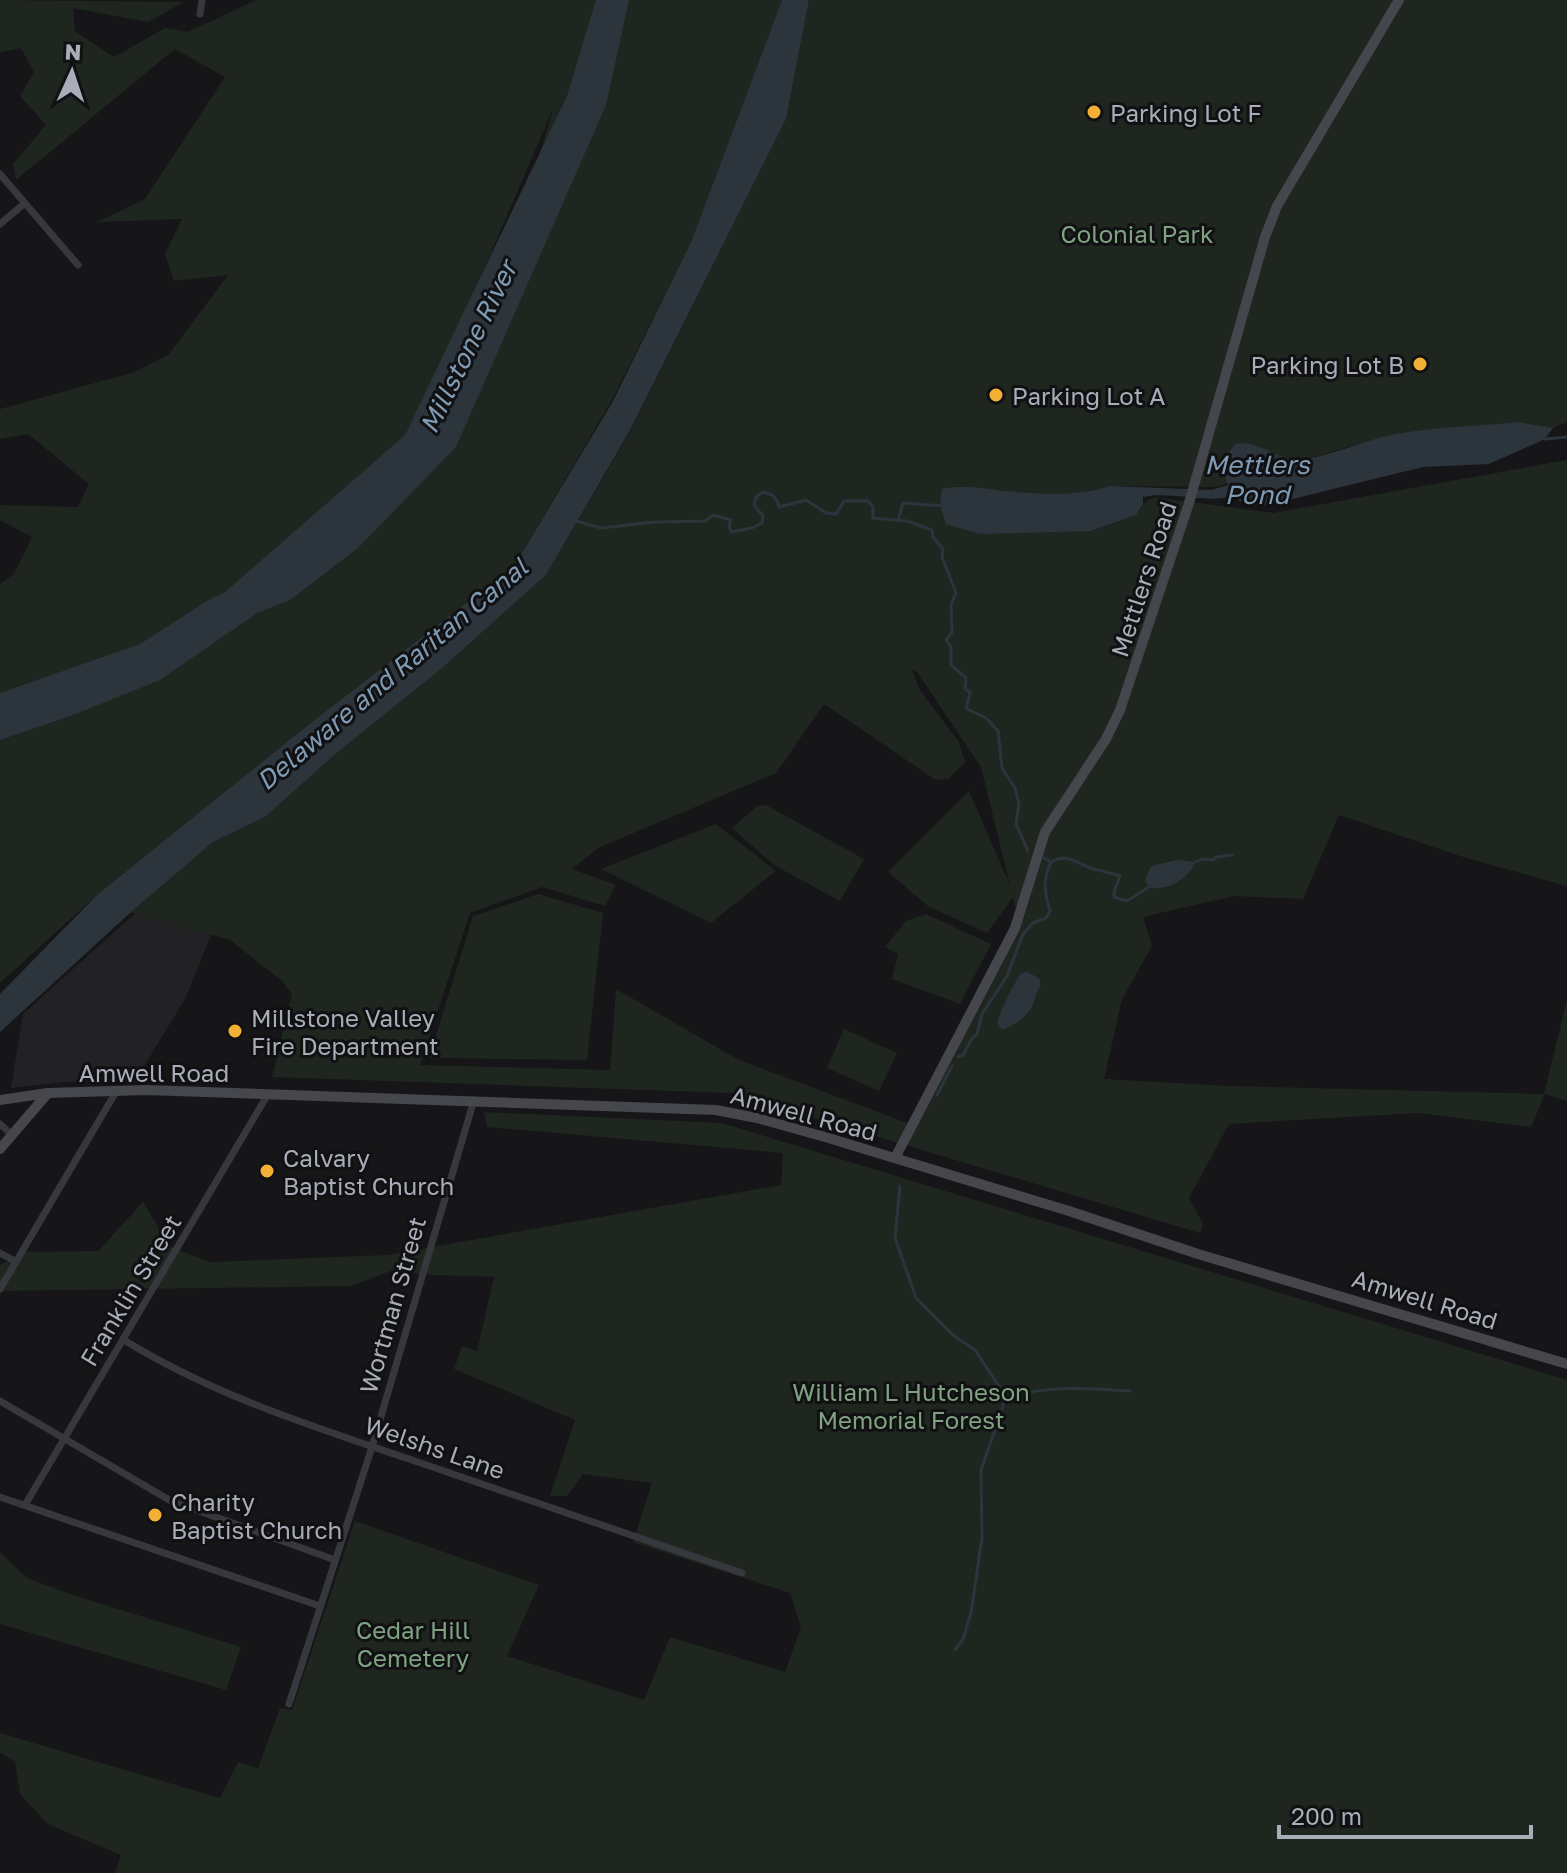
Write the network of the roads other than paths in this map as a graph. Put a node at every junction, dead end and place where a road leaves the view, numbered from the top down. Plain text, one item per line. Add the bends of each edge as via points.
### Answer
1 (202, 0) edge
2 (1399, 0) edge
3 (200, 14) dead end
4 (0, 174) edge
5 (25, 203) junction
6 (0, 224) edge
7 (78, 265) dead end
8 (117, 1090) junction
9 (48, 1093) junction
10 (268, 1094) junction
11 (0, 1100) edge
12 (474, 1100) junction
13 (0, 1124) edge
14 (12, 1135) junction
15 (0, 1149) edge
16 (895, 1158) junction
17 (0, 1253) edge
18 (15, 1261) junction
19 (0, 1289) edge
20 (124, 1340) junction
21 (1567, 1364) edge
22 (0, 1401) edge
23 (64, 1439) junction
24 (372, 1447) junction
25 (0, 1497) edge
26 (25, 1505) junction
27 (335, 1560) junction
28 (742, 1573) dead end
29 (320, 1606) junction
30 (289, 1704) dead end

1 - 3 street
2 - 16 main road, Mettlers Road via 1277,206 1189,503 1112,729 1045,832 1015,928
4 - 5 street
5 - 6 street
5 - 7 street
8 - 9 main road, Amwell Road
8 - 10 main road, Amwell Road
8 - 18 street
9 - 11 main road, Amwell Road
9 - 14 main road
10 - 12 main road, Amwell Road
10 - 20 street, Franklin Street
12 - 16 main road, Amwell Road via 716,1110
12 - 24 street, Wortman Street
13 - 14 street
14 - 15 main road
16 - 21 main road, Amwell Road
17 - 18 street
18 - 19 street
20 - 23 street, Franklin Street
20 - 24 street, Welshs Lane via 209,1387
22 - 23 street
23 - 26 street, Franklin Street
23 - 27 street via 183,1506
24 - 27 street, Wortman Street
24 - 28 street, Welshs Lane
25 - 26 street
26 - 29 street
27 - 29 street, Wortman Street
29 - 30 street, Wortman Street

